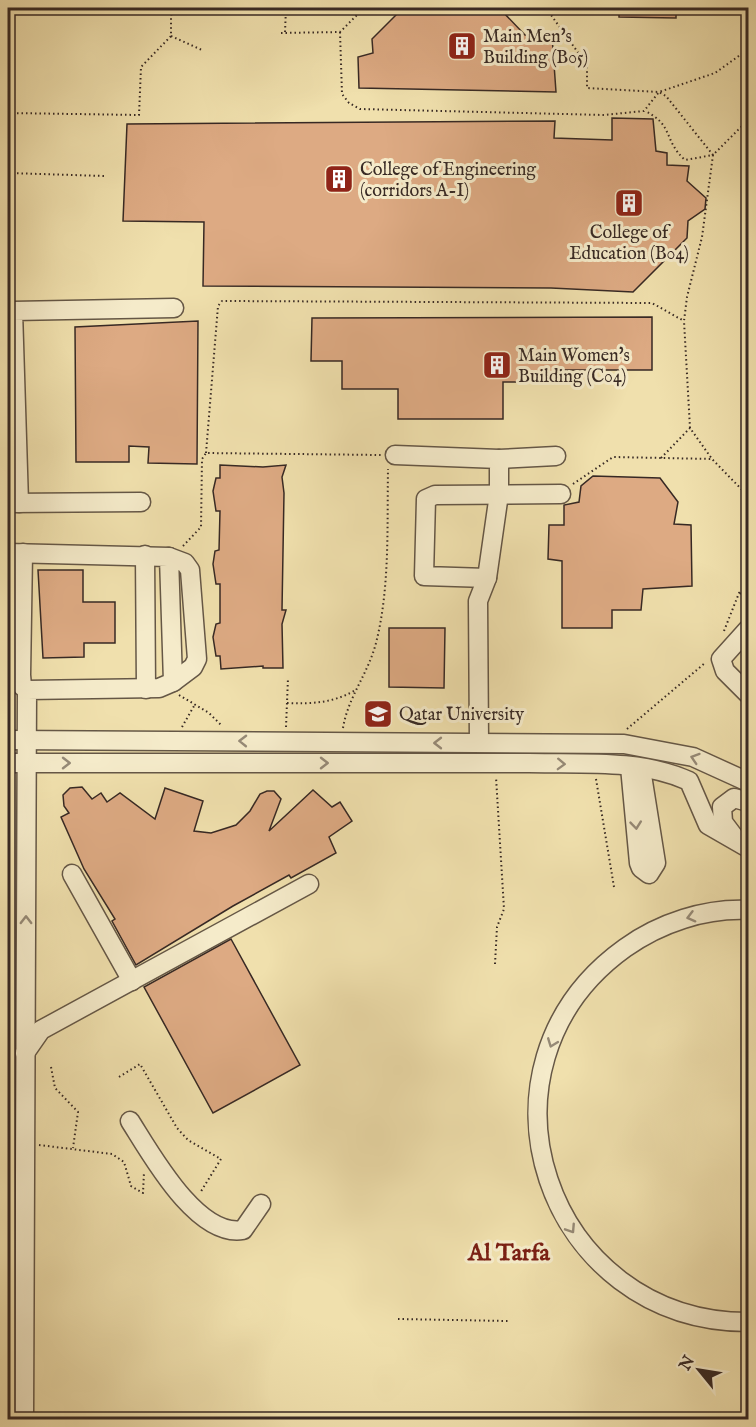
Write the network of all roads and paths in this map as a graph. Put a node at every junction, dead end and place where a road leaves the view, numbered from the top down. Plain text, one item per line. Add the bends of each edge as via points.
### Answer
1 (179, 8) edge
2 (286, 8) edge
3 (364, 8) edge
4 (546, 8) edge
5 (340, 32) junction
6 (281, 33) dead end
7 (285, 33) junction
8 (171, 36) junction
9 (748, 39) edge
10 (202, 50) dead end
11 (8, 52) edge
12 (743, 53) junction
13 (748, 59) edge
14 (8, 61) edge
15 (659, 92) junction
16 (644, 111) junction
17 (8, 112) edge
18 (13, 112) junction
19 (748, 120) edge
20 (713, 155) junction
21 (8, 173) edge
22 (13, 173) junction
23 (104, 176) dead end
24 (174, 308) dead end
25 (10, 310) edge
26 (684, 321) junction
27 (690, 428) junction
28 (206, 453) junction
29 (392, 455) junction
30 (556, 456) dead end
31 (661, 458) junction
32 (498, 459) junction
33 (712, 459) junction
34 (499, 494) junction
35 (561, 494) joint
36 (748, 496) edge
37 (141, 502) dead end
38 (13, 503) edge
39 (15, 553) edge
40 (144, 555) junction
41 (169, 557) junction
42 (487, 578) junction
43 (748, 583) edge
44 (739, 592) junction
45 (748, 602) edge
46 (14, 624) edge
47 (748, 629) edge
48 (723, 634) dead end
49 (706, 662) dead end
50 (288, 678) dead end
51 (170, 684) junction
52 (146, 689) junction
53 (27, 690) junction
54 (355, 690) junction
55 (748, 694) edge
56 (287, 704) junction
57 (194, 706) junction
58 (625, 730) dead end
59 (8, 740) edge
60 (28, 741) junction
61 (182, 741) junction
62 (222, 741) junction
63 (285, 742) junction
64 (341, 743) junction
65 (479, 743) junction
66 (530, 743) junction
67 (27, 762) junction
68 (8, 763) edge
69 (495, 763) junction
70 (529, 763) junction
71 (594, 765) junction
72 (748, 782) edge
73 (748, 802) edge
74 (743, 845) edge
75 (72, 874) dead end
76 (309, 884) dead end
77 (614, 887) dead end
78 (748, 910) edge
79 (17, 962) edge
80 (495, 964) dead end
81 (132, 981) junction
82 (25, 1053) junction
83 (51, 1067) dead end
84 (119, 1077) dead end
85 (130, 1121) dead end
86 (25, 1145) junction
87 (146, 1146) junction
88 (73, 1148) junction
89 (16, 1170) edge
90 (16, 1194) edge
91 (261, 1204) dead end
92 (192, 1206) junction
93 (398, 1319) dead end
94 (508, 1321) dead end
95 (748, 1322) edge
96 (24, 1419) edge

1 - 8 path via 171,15
2 - 7 path
3 - 5 path
4 - 15 path via 587,65 587,88
5 - 7 path
5 - 16 path via 342,94 349,104 360,109 604,116
6 - 7 path
8 - 10 path
8 - 18 path via 141,66 139,115
9 - 12 path
11 - 14 path
12 - 13 path
12 - 15 path via 715,73
15 - 16 path
15 - 20 path
16 - 20 path via 666,126 671,147 685,160
17 - 18 path
18 - 22 path
19 - 20 path
20 - 26 path via 702,237
21 - 22 path
22 - 23 path
24 - 25 street
25 - 38 street
26 - 27 path
26 - 28 path via 652,303 222,302 218,306
27 - 31 path
27 - 33 path
28 - 29 path
28 - 41 path via 202,459 201,527
29 - 32 street
29 - 54 path via 377,640 370,667
30 - 32 street
31 - 33 path
31 - 35 path via 613,457
32 - 34 street
33 - 36 path
34 - 35 street
34 - 42 street
34 - 42 street via 435,495 426,499 424,576
37 - 38 street
39 - 40 street
39 - 46 street
40 - 41 street
40 - 52 street
41 - 51 street
42 - 65 street via 478,601
43 - 44 path
44 - 45 path
44 - 48 path
46 - 53 street via 22,686
47 - 55 street via 721,659 725,671
49 - 58 path
50 - 56 path
51 - 52 street
51 - 57 path
52 - 53 street
53 - 60 street
54 - 56 path via 318,704
54 - 64 path via 346,710
56 - 63 path
57 - 61 path via 181,729
57 - 62 path via 220,722
59 - 60 street
60 - 61 street
60 - 67 street
61 - 62 street
63 -> 62 street
63 - 64 street
65 -> 64 street
65 - 66 street
66 - 70 street
72 -> 66 street via 702,760 664,750 624,744
67 - 68 street
67 -> 69 street
79 -> 67 street
69 - 70 street
69 - 80 path via 504,909 497,927
70 -> 71 street
71 - 74 street via 636,768 689,782 708,825
71 - 77 path
73 - 74 street via 729,799 721,812 723,822
75 - 81 street
76 - 81 street
78 -> 95 street via 704,914 666,925 632,943 601,967 576,997 556,1031 543,1068 538,1117 544,1167 557,1205 578,1239 605,1269 637,1293 673,1310 712,1320
79 - 82 street
81 - 82 street via 42,1030
82 - 86 street
83 - 88 path via 55,1088 78,1112
84 - 92 path via 140,1064 177,1128 188,1140 221,1159
85 - 87 street
86 - 88 path
86 - 89 street
87 - 88 path via 142,1193 131,1186 124,1162 112,1154
87 - 92 street
89 - 90 street
90 - 96 street
91 - 92 street via 243,1230 234,1232 219,1228
93 - 94 path

